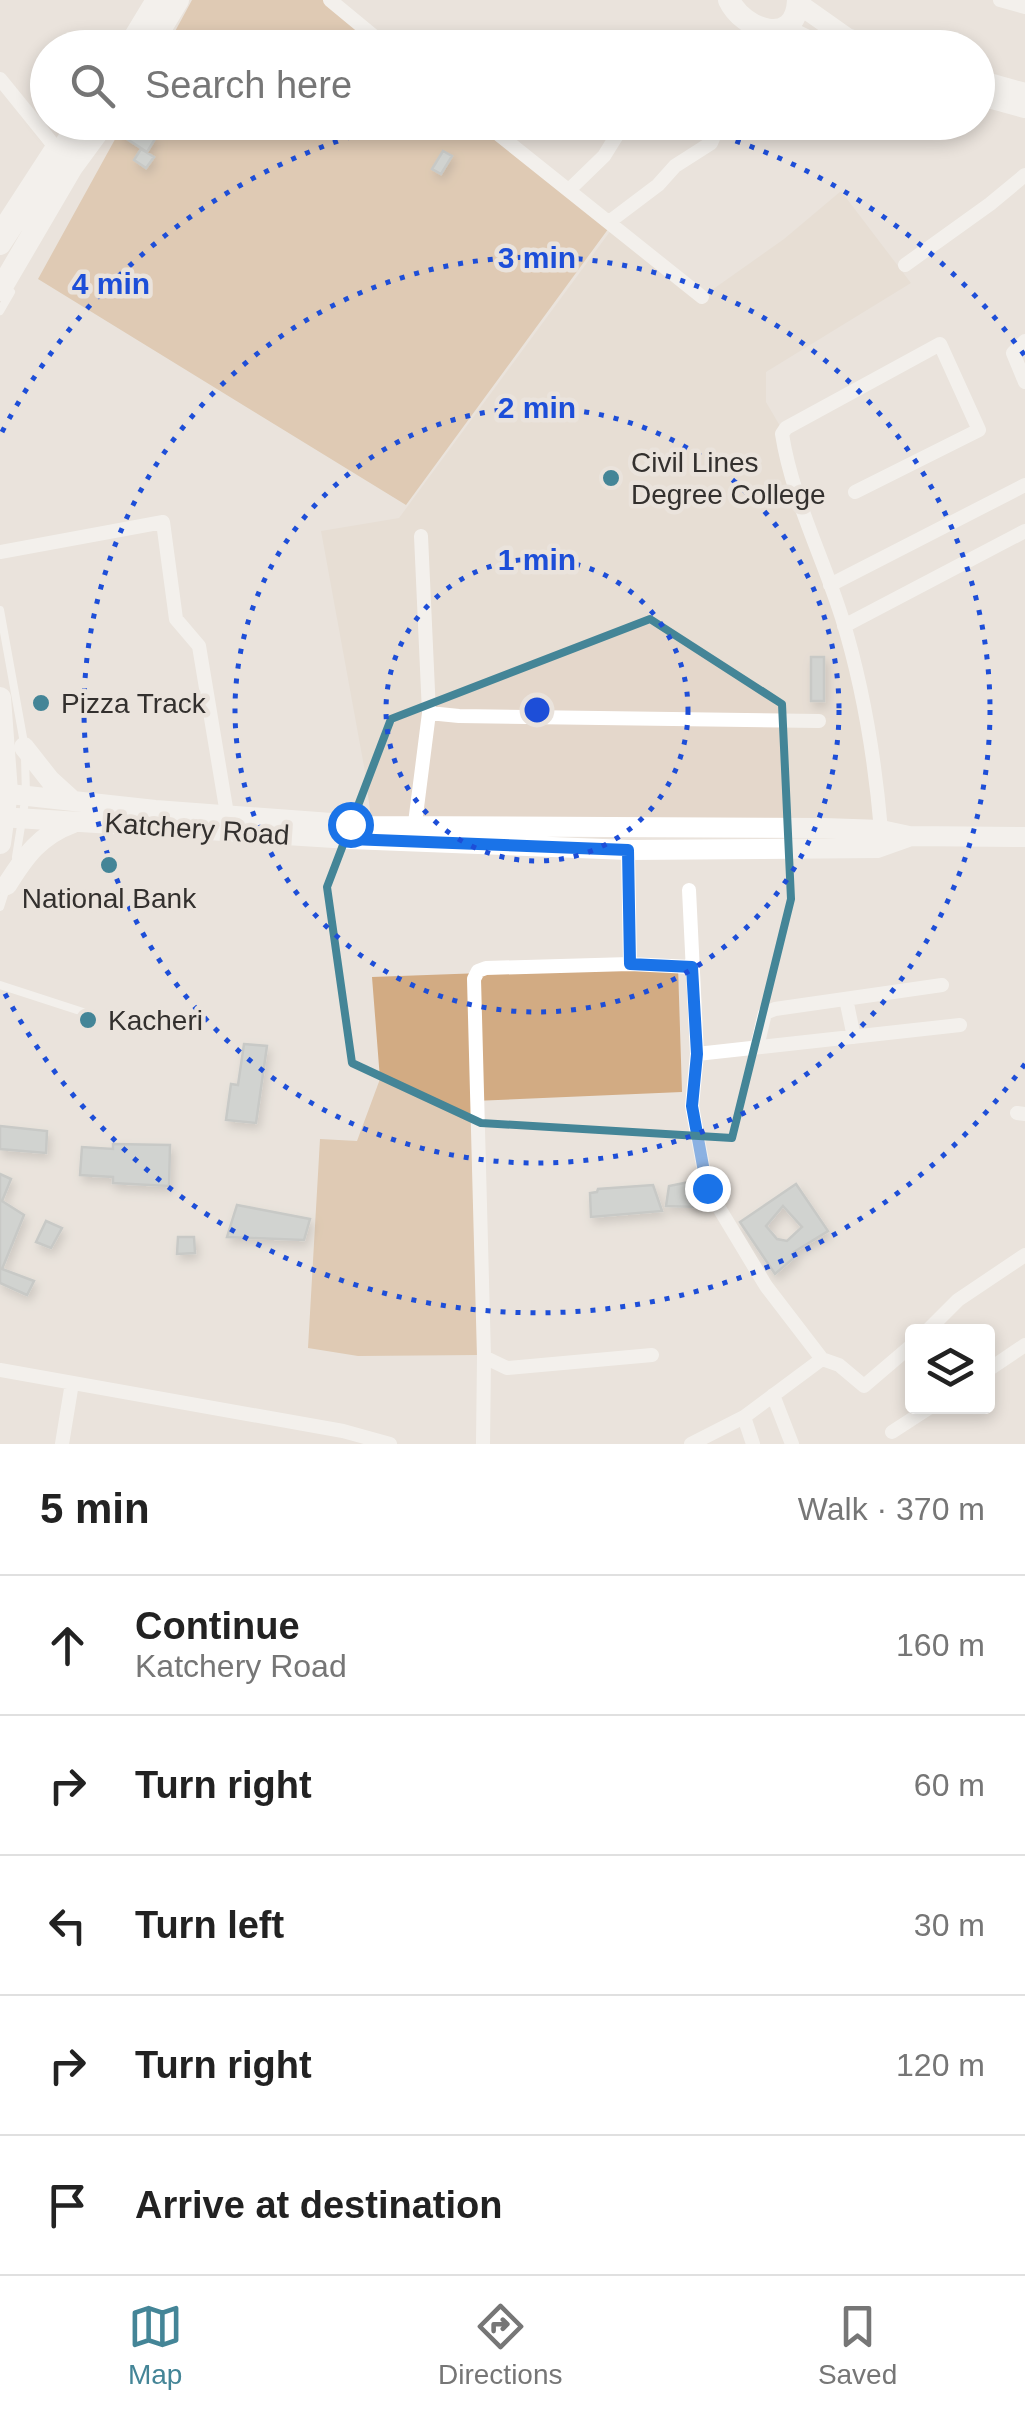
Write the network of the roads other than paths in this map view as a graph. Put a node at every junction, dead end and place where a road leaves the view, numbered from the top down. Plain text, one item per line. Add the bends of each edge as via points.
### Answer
1 (157, 0) edge
2 (178, 0) edge
3 (330, 0) edge
4 (1000, 0) edge
5 (727, 1) edge
6 (798, 2) edge
7 (1025, 7) edge
8 (139, 30) edge
9 (160, 30) edge
10 (366, 30) edge
11 (765, 30) edge
12 (780, 30) edge
13 (836, 30) edge
14 (0, 79) edge
15 (995, 85) edge
16 (1025, 93) edge
17 (995, 100) edge
18 (1025, 108) edge
19 (30, 117) edge
20 (49, 140) edge
21 (60, 140) edge
22 (63, 140) edge
23 (92, 140) edge
24 (96, 140) edge
25 (506, 140) edge
26 (614, 140) edge
27 (711, 140) edge
28 (55, 148) junction
29 (1025, 175) edge
30 (568, 190) junction
31 (0, 222) edge
32 (609, 222) junction
33 (0, 244) edge
34 (905, 265) dead end
35 (0, 290) edge
36 (702, 298) dead end
37 (0, 311) edge
38 (1025, 341) edge
39 (1025, 382) edge
40 (1025, 485) edge
41 (856, 492) dead end
42 (1025, 532) edge
43 (422, 536) dead end
44 (0, 552) edge
45 (830, 585) junction
46 (0, 610) edge
47 (844, 626) junction
48 (0, 698) edge
49 (429, 713) junction
50 (819, 721) dead end
51 (24, 747) junction
52 (0, 793) edge
53 (26, 794) junction
54 (76, 810) junction
55 (227, 814) junction
56 (0, 817) edge
57 (23, 819) junction
58 (824, 828) junction
59 (684, 829) junction
60 (881, 830) junction
61 (350, 832) junction
62 (414, 834) junction
63 (910, 836) junction
64 (559, 837) junction
65 (1025, 837) edge
66 (0, 843) edge
67 (628, 850) junction
68 (825, 850) junction
69 (685, 851) junction
70 (7, 885) junction
71 (689, 890) dead end
72 (0, 907) edge
73 (630, 964) junction
74 (692, 967) junction
75 (942, 984) dead end
76 (0, 985) edge
77 (846, 998) junction
78 (86, 1013) dead end
79 (960, 1025) dead end
80 (854, 1037) junction
81 (757, 1048) junction
82 (697, 1054) junction
83 (1025, 1256) edge
84 (934, 1324) edge
85 (1025, 1344) edge
86 (652, 1355) dead end
87 (905, 1355) edge
88 (484, 1357) junction
89 (822, 1359) junction
90 (995, 1365) edge
91 (0, 1370) edge
92 (72, 1383) junction
93 (774, 1395) junction
94 (920, 1414) edge
95 (744, 1416) junction
96 (892, 1432) dead end
97 (62, 1444) edge
98 (390, 1444) edge
99 (483, 1444) edge
100 (691, 1444) edge
101 (754, 1444) edge
102 (792, 1444) edge

1 - 8 main road
2 - 9 main road
3 - 10 street
4 - 7 street
5 - 11 main road
6 - 12 main road
6 - 13 main road
14 - 19 street
15 - 16 main road
17 - 18 main road
20 - 28 street
21 - 28 lane
22 - 28 main road
23 - 35 main road
24 - 37 lane
25 - 30 street
26 - 30 street
27 - 32 street
28 - 31 lane
28 - 33 main road
29 - 34 street
30 - 32 street
32 - 36 street
38 - 39 street via 1012,354
40 - 45 street
41 - 45 street via 979,430 940,344 782,431
42 - 47 street
43 - 49 street
44 - 55 street via 163,522 176,618 199,646
45 - 47 street
46 - 51 lane
47 - 60 street
48 - 66 main road via 7,792
49 - 50 street
49 - 62 street
51 - 53 lane
51 - 54 main road
52 - 53 main road, Katchery Road
53 - 54 main road, Katchery Road
53 - 57 lane
54 - 55 main road, Katchery Road
54 - 57 main road, Katchery Road
54 - 61 main road, Katchery Road
54 - 70 main road via 28,852
55 - 61 main road, Katchery Road
56 - 57 main road, Katchery Road
57 - 70 lane
58 - 59 main road, Katchery Road
58 - 60 main road, Katchery Road
58 - 68 main road
59 - 64 main road, Katchery Road
59 - 69 main road
60 - 63 main road, Katchery Road
61 - 62 main road, Katchery Road
62 - 64 main road, Katchery Road
63 - 65 main road, Katchery Road
63 - 68 main road, Katchery Road via 877,848
64 - 67 main road, Katchery Road
67 - 69 main road, Katchery Road
67 - 73 street
68 - 69 main road, Katchery Road
70 - 72 lane
71 - 74 street
73 - 74 street
73 - 88 street via 486,968 474,979
74 - 82 street
75 - 77 street
76 - 78 lane
77 - 80 street
77 - 81 street via 765,1013
79 - 80 street
80 - 81 street
81 - 82 street
82 - 89 street via 692,1106 707,1188 766,1286
83 - 84 street
85 - 90 street
86 - 88 street via 507,1368
87 - 89 street via 864,1386
88 - 99 street
89 - 93 street
91 - 92 street
92 - 97 street
92 - 98 street
93 - 95 street
93 - 102 street
94 - 96 street
95 - 100 street
95 - 101 street

